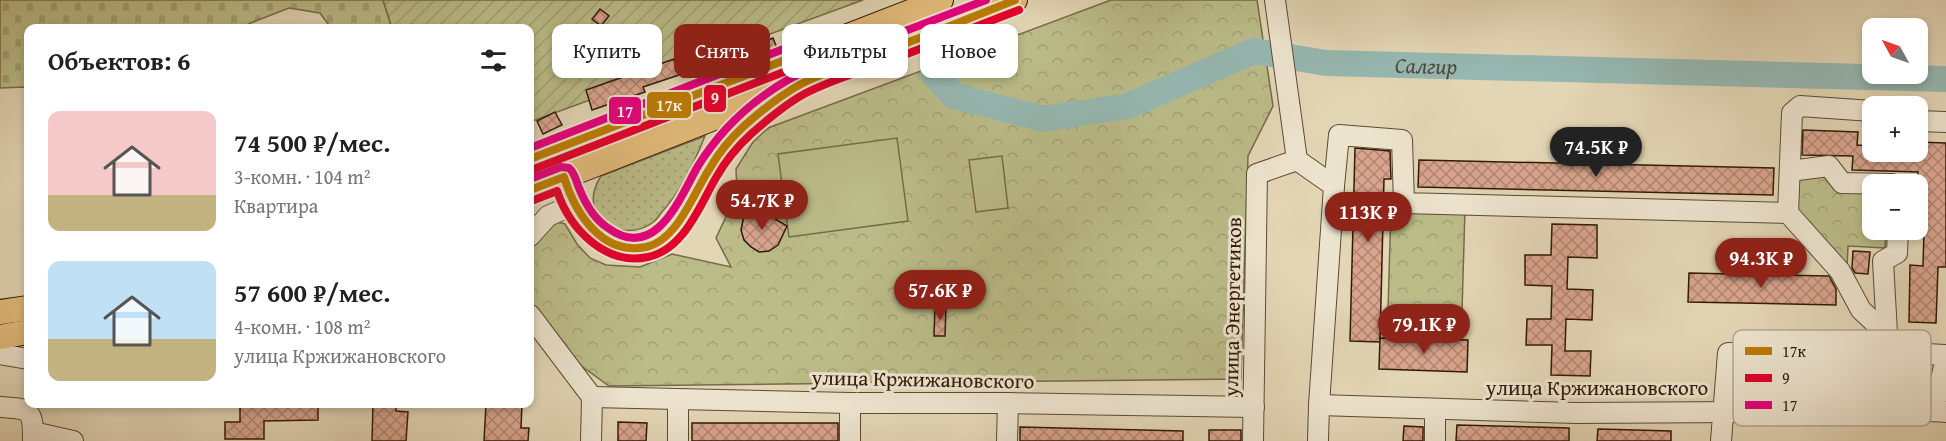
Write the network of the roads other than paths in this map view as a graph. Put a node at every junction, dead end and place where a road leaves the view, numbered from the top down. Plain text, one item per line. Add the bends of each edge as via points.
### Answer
1 (941, 0) edge
2 (1015, 0) edge
3 (1275, 0) edge
4 (801, 84) junction
5 (694, 96) junction
6 (1862, 110) edge
7 (1928, 121) edge
8 (1946, 122) edge
9 (591, 144) junction
10 (534, 157) edge
11 (1297, 160) junction
12 (1790, 171) junction
13 (534, 173) edge
14 (564, 177) junction
15 (1862, 183) edge
16 (1334, 186) junction
17 (534, 188) edge
18 (573, 205) junction
19 (1788, 213) junction
20 (534, 232) edge
21 (1898, 240) edge
22 (24, 309) edge
23 (0, 312) edge
24 (534, 320) edge
25 (1884, 330) edge
26 (1887, 330) edge
27 (24, 333) edge
28 (0, 337) edge
29 (1733, 352) edge
30 (1934, 359) edge
31 (591, 397) junction
32 (678, 400) junction
33 (850, 403) junction
34 (1008, 404) junction
35 (1319, 405) junction
36 (0, 407) edge
37 (1254, 407) junction
38 (1435, 409) junction
39 (1722, 412) junction
40 (1733, 412) edge
41 (1940, 412) edge
42 (33, 437) edge
43 (73, 441) edge
44 (591, 441) edge
45 (678, 441) edge
46 (850, 441) edge
47 (1007, 441) edge
48 (1253, 441) edge
49 (1318, 441) edge
50 (1435, 441) edge
51 (1721, 441) edge

1 - 5 main road
2 - 4 main road
3 - 11 street
4 - 14 main road
4 - 18 main road via 731,138 707,172 687,213 660,240 646,247 625,248 596,232
5 - 9 main road
5 - 10 main road
6 - 12 street via 1800,106 1792,113
7 - 8 street
9 - 13 street
9 - 14 main road via 570,160
11 - 16 street
11 - 37 street, улица Энергетиков via 1257,174
12 - 15 street via 1829,166 1842,183
12 - 19 street
14 - 17 main road
14 - 18 main road
16 - 19 street via 1339,135 1402,140 1404,203
16 - 35 street
18 - 20 street via 548,216
19 - 25 street via 1840,271 1861,310
21 - 26 street via 1897,253 1883,261
22 - 23 main road
24 - 31 street
27 - 28 main road
29 - 39 street via 1728,352
30 - 41 street
31 - 32 street, улица Кржижановского
31 - 44 street
32 - 33 street, улица Кржижановского
32 - 45 street
33 - 34 street, улица Кржижановского
33 - 46 street
34 - 37 street, улица Кржижановского
34 - 47 street
35 - 38 street, улица Кржижановского
35 - 49 street
36 - 42 street via 29,412
37 - 48 street, улица Энергетиков
38 - 39 street, улица Кржижановского via 1576,414
38 - 50 street
39 - 40 street, улица Кржижановского
39 - 51 street
42 - 43 street

